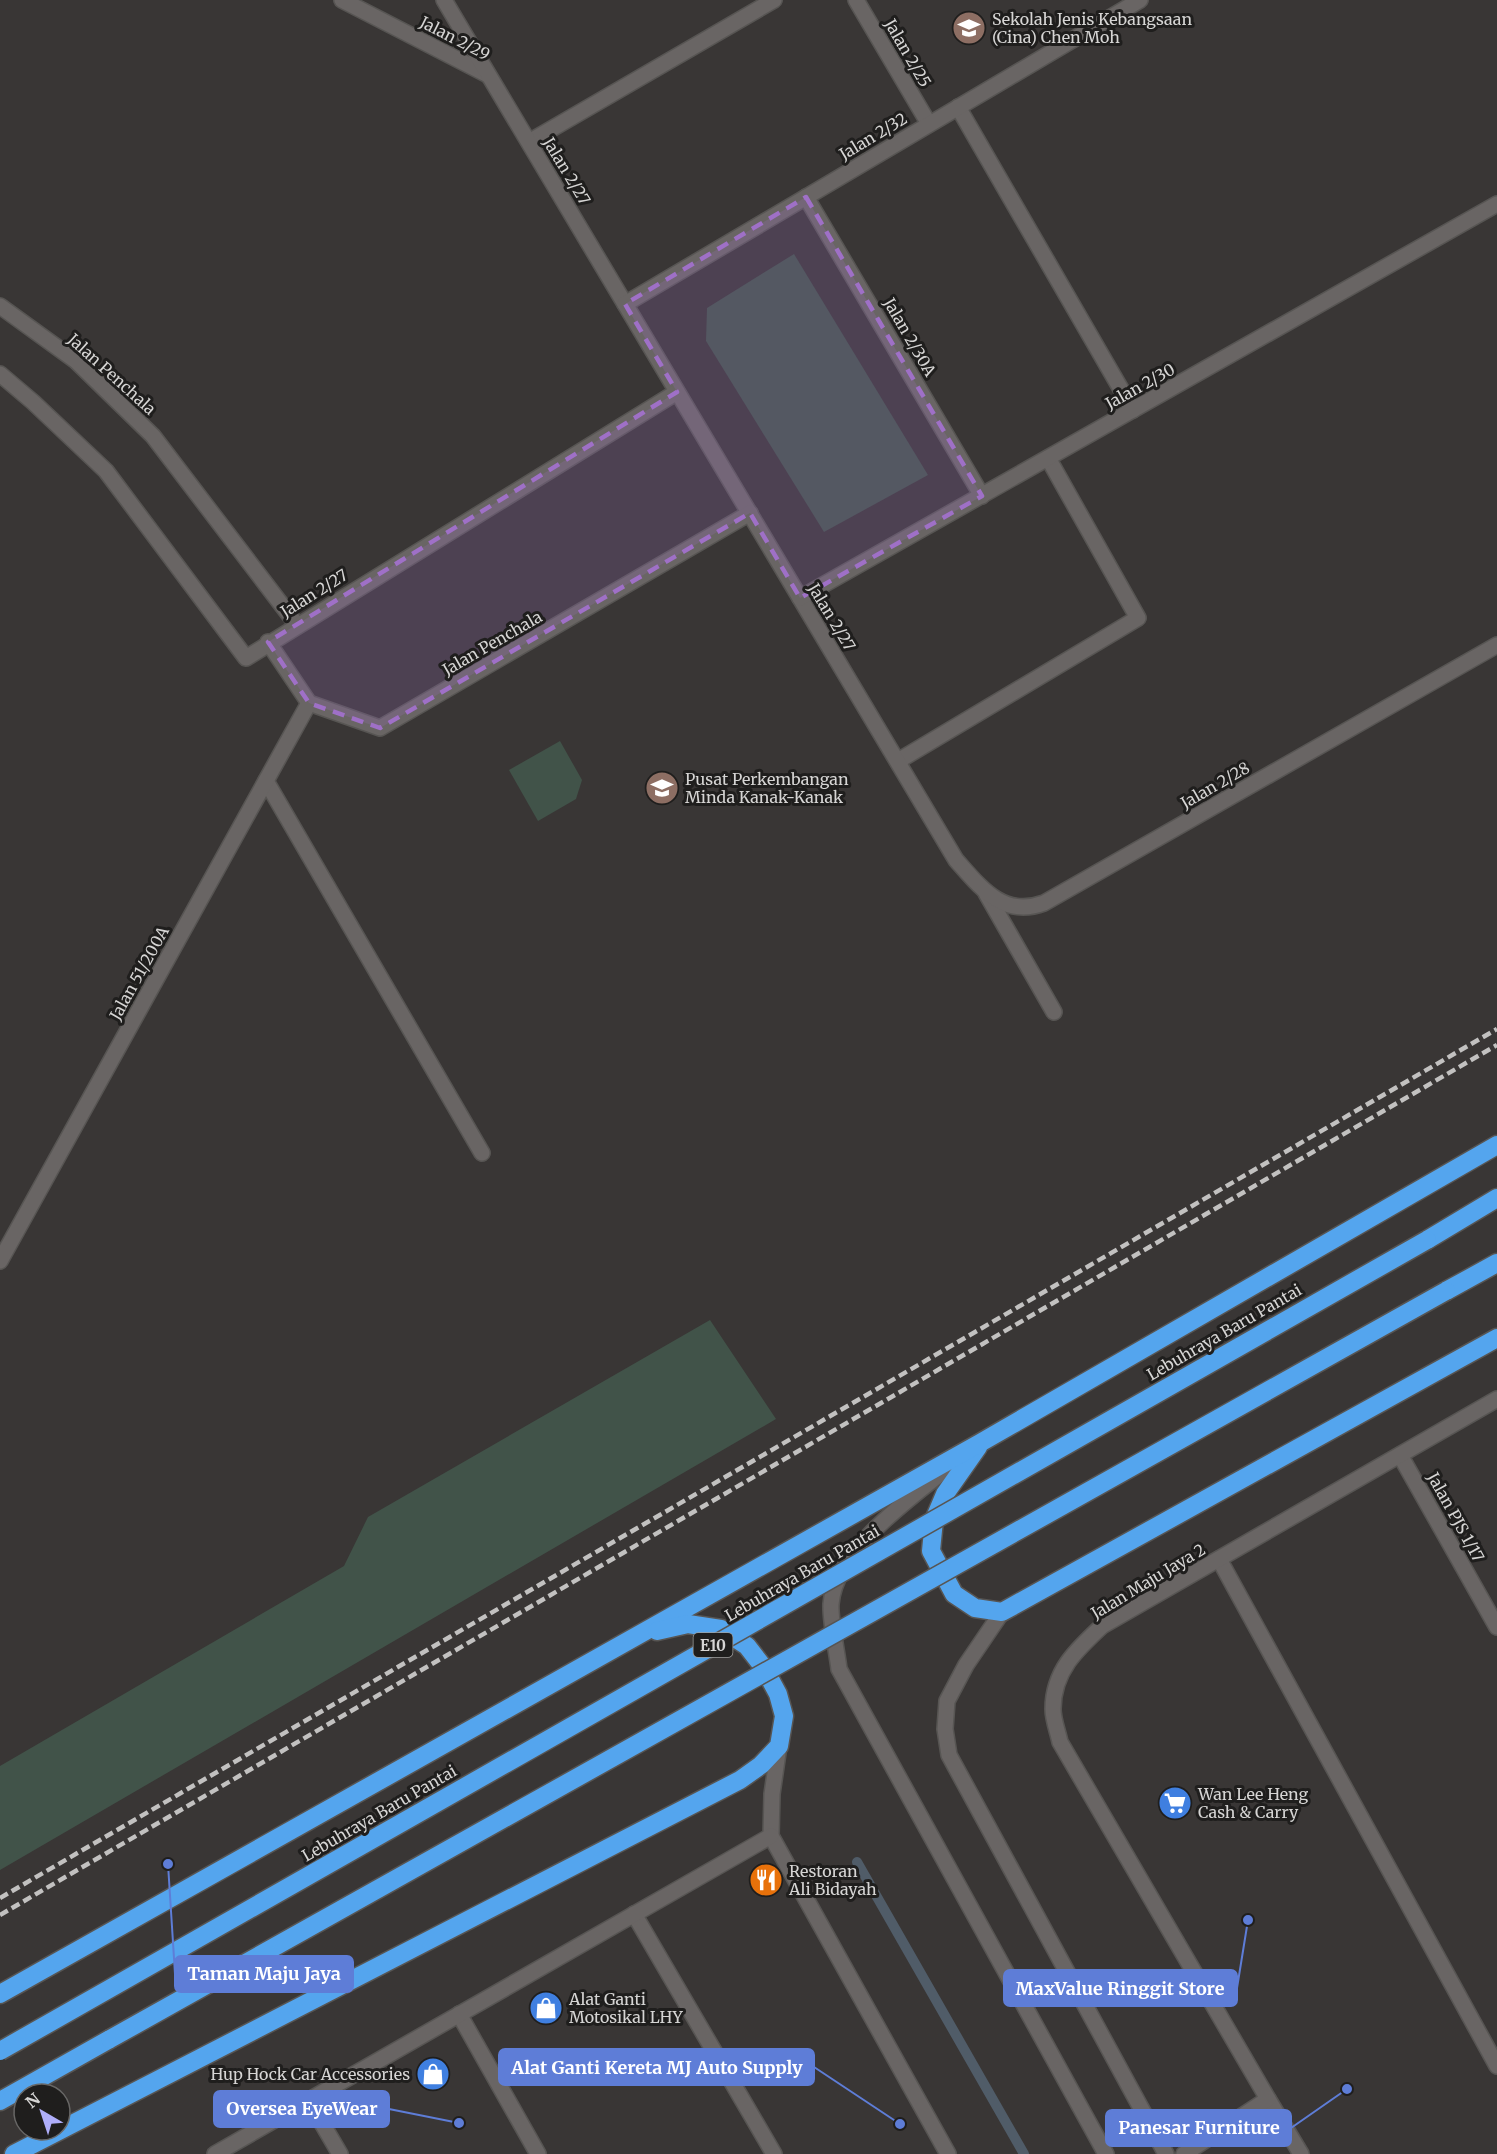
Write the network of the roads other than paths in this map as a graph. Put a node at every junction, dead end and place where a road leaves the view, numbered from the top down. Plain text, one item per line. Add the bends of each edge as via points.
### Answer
1 (342, 0) edge
2 (444, 0) edge
3 (774, 0) edge
4 (856, 0) edge
5 (1140, 0) edge
6 (488, 75) junction
7 (958, 107) junction
8 (929, 124) junction
9 (529, 142) junction
10 (806, 197) junction
11 (1497, 204) edge
12 (625, 304) junction
13 (0, 306) edge
14 (0, 374) edge
15 (677, 392) junction
16 (1133, 410) junction
17 (1048, 458) junction
18 (982, 496) junction
19 (750, 513) junction
20 (800, 598) junction
21 (297, 625) junction
22 (268, 642) junction
23 (1497, 645) edge
24 (309, 703) junction
25 (898, 761) junction
26 (266, 781) junction
27 (956, 860) joint
28 (986, 893) junction
29 (1054, 1012) dead end
30 (1497, 1145) edge
31 (482, 1153) dead end
32 (1497, 1198) edge
33 (0, 1261) edge
34 (1497, 1263) edge
35 (1497, 1338) edge
36 (1497, 1400) edge
37 (980, 1443) junction
38 (1400, 1455) junction
39 (1219, 1559) junction
40 (1002, 1612) junction
41 (1497, 1627) edge
42 (635, 1636) junction
43 (779, 1746) junction
44 (771, 1836) junction
45 (634, 1914) junction
46 (0, 1994) edge
47 (459, 2014) junction
48 (0, 2051) edge
49 (1497, 2066) edge
50 (1268, 2099) junction
51 (0, 2101) edge
52 (309, 2101) junction
53 (14, 2154) edge
54 (215, 2154) edge
55 (340, 2154) edge
56 (538, 2154) edge
57 (774, 2154) edge
58 (948, 2154) edge
59 (1106, 2154) edge
60 (1166, 2154) edge
61 (1184, 2154) edge
62 (1301, 2154) edge

1 - 6 street, Jalan 2/29
2 - 6 street, Jalan 2/27
3 - 9 street
4 - 8 street, Jalan 2/25
5 - 7 street, Jalan 2/32
6 - 9 street, Jalan 2/27
7 - 8 street, Jalan 2/32
7 - 16 street
8 - 10 street, Jalan 2/32
9 - 12 street, Jalan 2/27
10 - 12 street, Jalan 2/32
10 - 18 street, Jalan 2/30A
11 - 16 street, Jalan 2/30
12 - 15 street, Jalan 2/27
13 - 21 street, Jalan Penchala via 76,361 153,436
14 - 22 street, Jalan 2/27 via 106,471 246,658
15 - 19 street, Jalan 2/27
15 - 21 street, Jalan 2/27
16 - 17 street, Jalan 2/30
17 - 18 street, Jalan 2/30
17 - 25 street via 1138,618
18 - 20 street, Jalan 2/30
19 - 20 street, Jalan 2/27
19 - 24 street, Jalan Penchala via 380,728
20 - 25 street, Jalan 2/27
21 - 22 street, Jalan 2/27
22 - 24 street
23 - 28 street, Jalan 2/28 via 1044,903 1016,908
24 - 26 street, Jalan 51/200A
25 - 27 street, Jalan 2/27
26 - 31 street
26 - 33 street, Jalan 51/200A
27 - 28 street, Jalan 2/28
28 - 29 street
30 - 37 highway
32 - 48 highway, Lebuhraya Baru Pantai / E10, bridge
34 - 51 highway, bridge
35 - 40 highway
36 - 38 street, Jalan Maju Jaya 2
37 - 40 highway via 945,1494 934,1520 931,1551 954,1594 975,1608
37 - 42 highway
37 - 59 street via 905,1502 842,1568 831,1604 839,1669
38 - 39 street, Jalan Maju Jaya 2
38 - 41 street, Jalan PJS 1/17
39 - 49 street
39 - 50 street, Jalan Maju Jaya 2 via 1102,1626 1074,1652 1058,1679 1053,1710 1060,1742
40 - 60 street via 947,1701 945,1729 949,1755
42 - 43 highway via 688,1624 722,1629 747,1646 778,1694 784,1716
42 - 46 highway
43 - 44 street
43 - 53 highway via 740,1780
44 - 45 street
44 - 58 street
45 - 47 street
45 - 57 street
47 - 52 street
47 - 56 street
50 - 61 street
50 - 62 street, Jalan Maju Jaya 2
52 - 54 street
52 - 55 street

